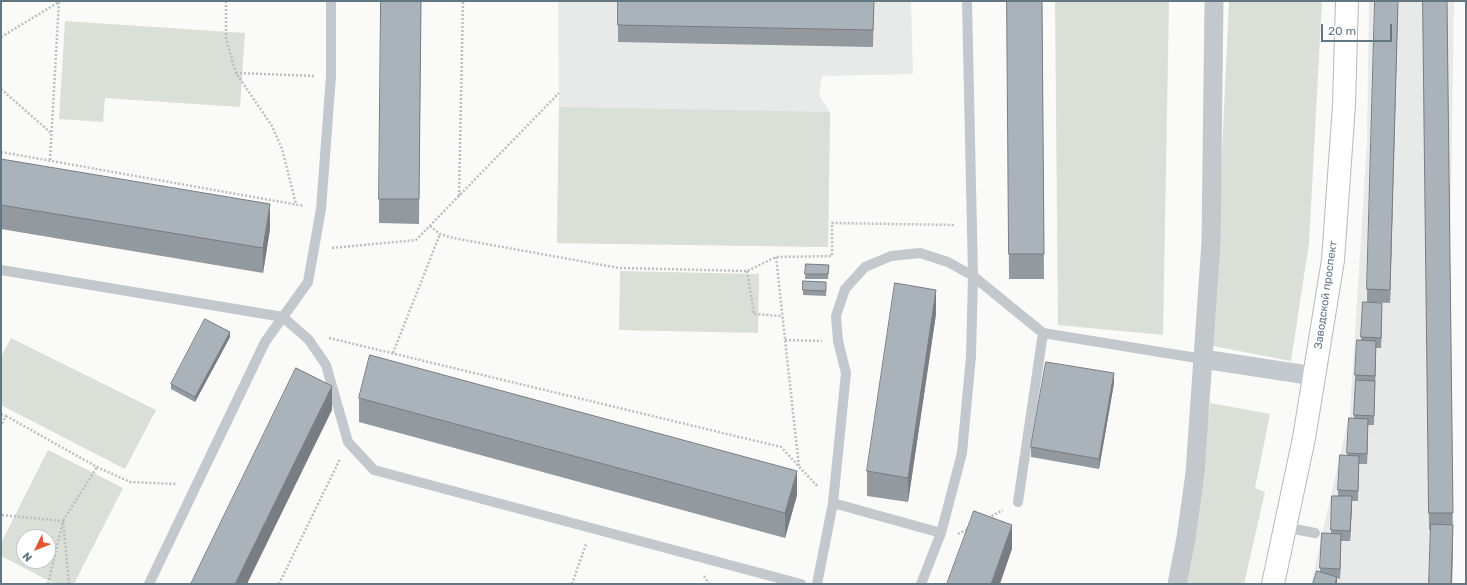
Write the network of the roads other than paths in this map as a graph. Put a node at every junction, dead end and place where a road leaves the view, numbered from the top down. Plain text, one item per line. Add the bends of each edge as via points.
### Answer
1 (331, 1) edge
2 (967, 1) edge
3 (1214, 1) edge
4 (1346, 1) edge
5 (1, 270) edge
6 (973, 276) junction
7 (283, 317) junction
8 (1043, 333) junction
9 (1203, 359) junction
10 (1314, 376) junction
11 (1018, 502) road end
12 (833, 503) junction
13 (1284, 527) junction
14 (940, 533) junction
15 (1315, 533) dead end
16 (149, 584) edge
17 (801, 584) edge
18 (817, 584) edge
19 (921, 584) edge
20 (1177, 584) edge
21 (1273, 584) edge

1 - 7 lane via 331,76 321,209 308,282
2 - 6 lane
3 - 9 street via 1211,242
4 - 10 main road, Заводской проспект via 1344,105 1333,260
5 - 7 lane
6 - 8 lane
6 - 12 lane via 948,262 920,253 891,256 864,267 845,289 836,316 838,342 846,373
6 - 14 lane via 971,356 962,454
7 - 16 lane via 265,342
7 - 17 lane via 309,340 326,365 348,442 374,470
8 - 9 lane
8 - 11 lane
9 - 10 street
9 - 20 street via 1195,473
10 - 13 main road, Заводской проспект via 1304,438
12 - 14 lane
12 - 18 lane
13 - 15 lane
13 - 21 main road, Заводской проспект
14 - 19 lane

